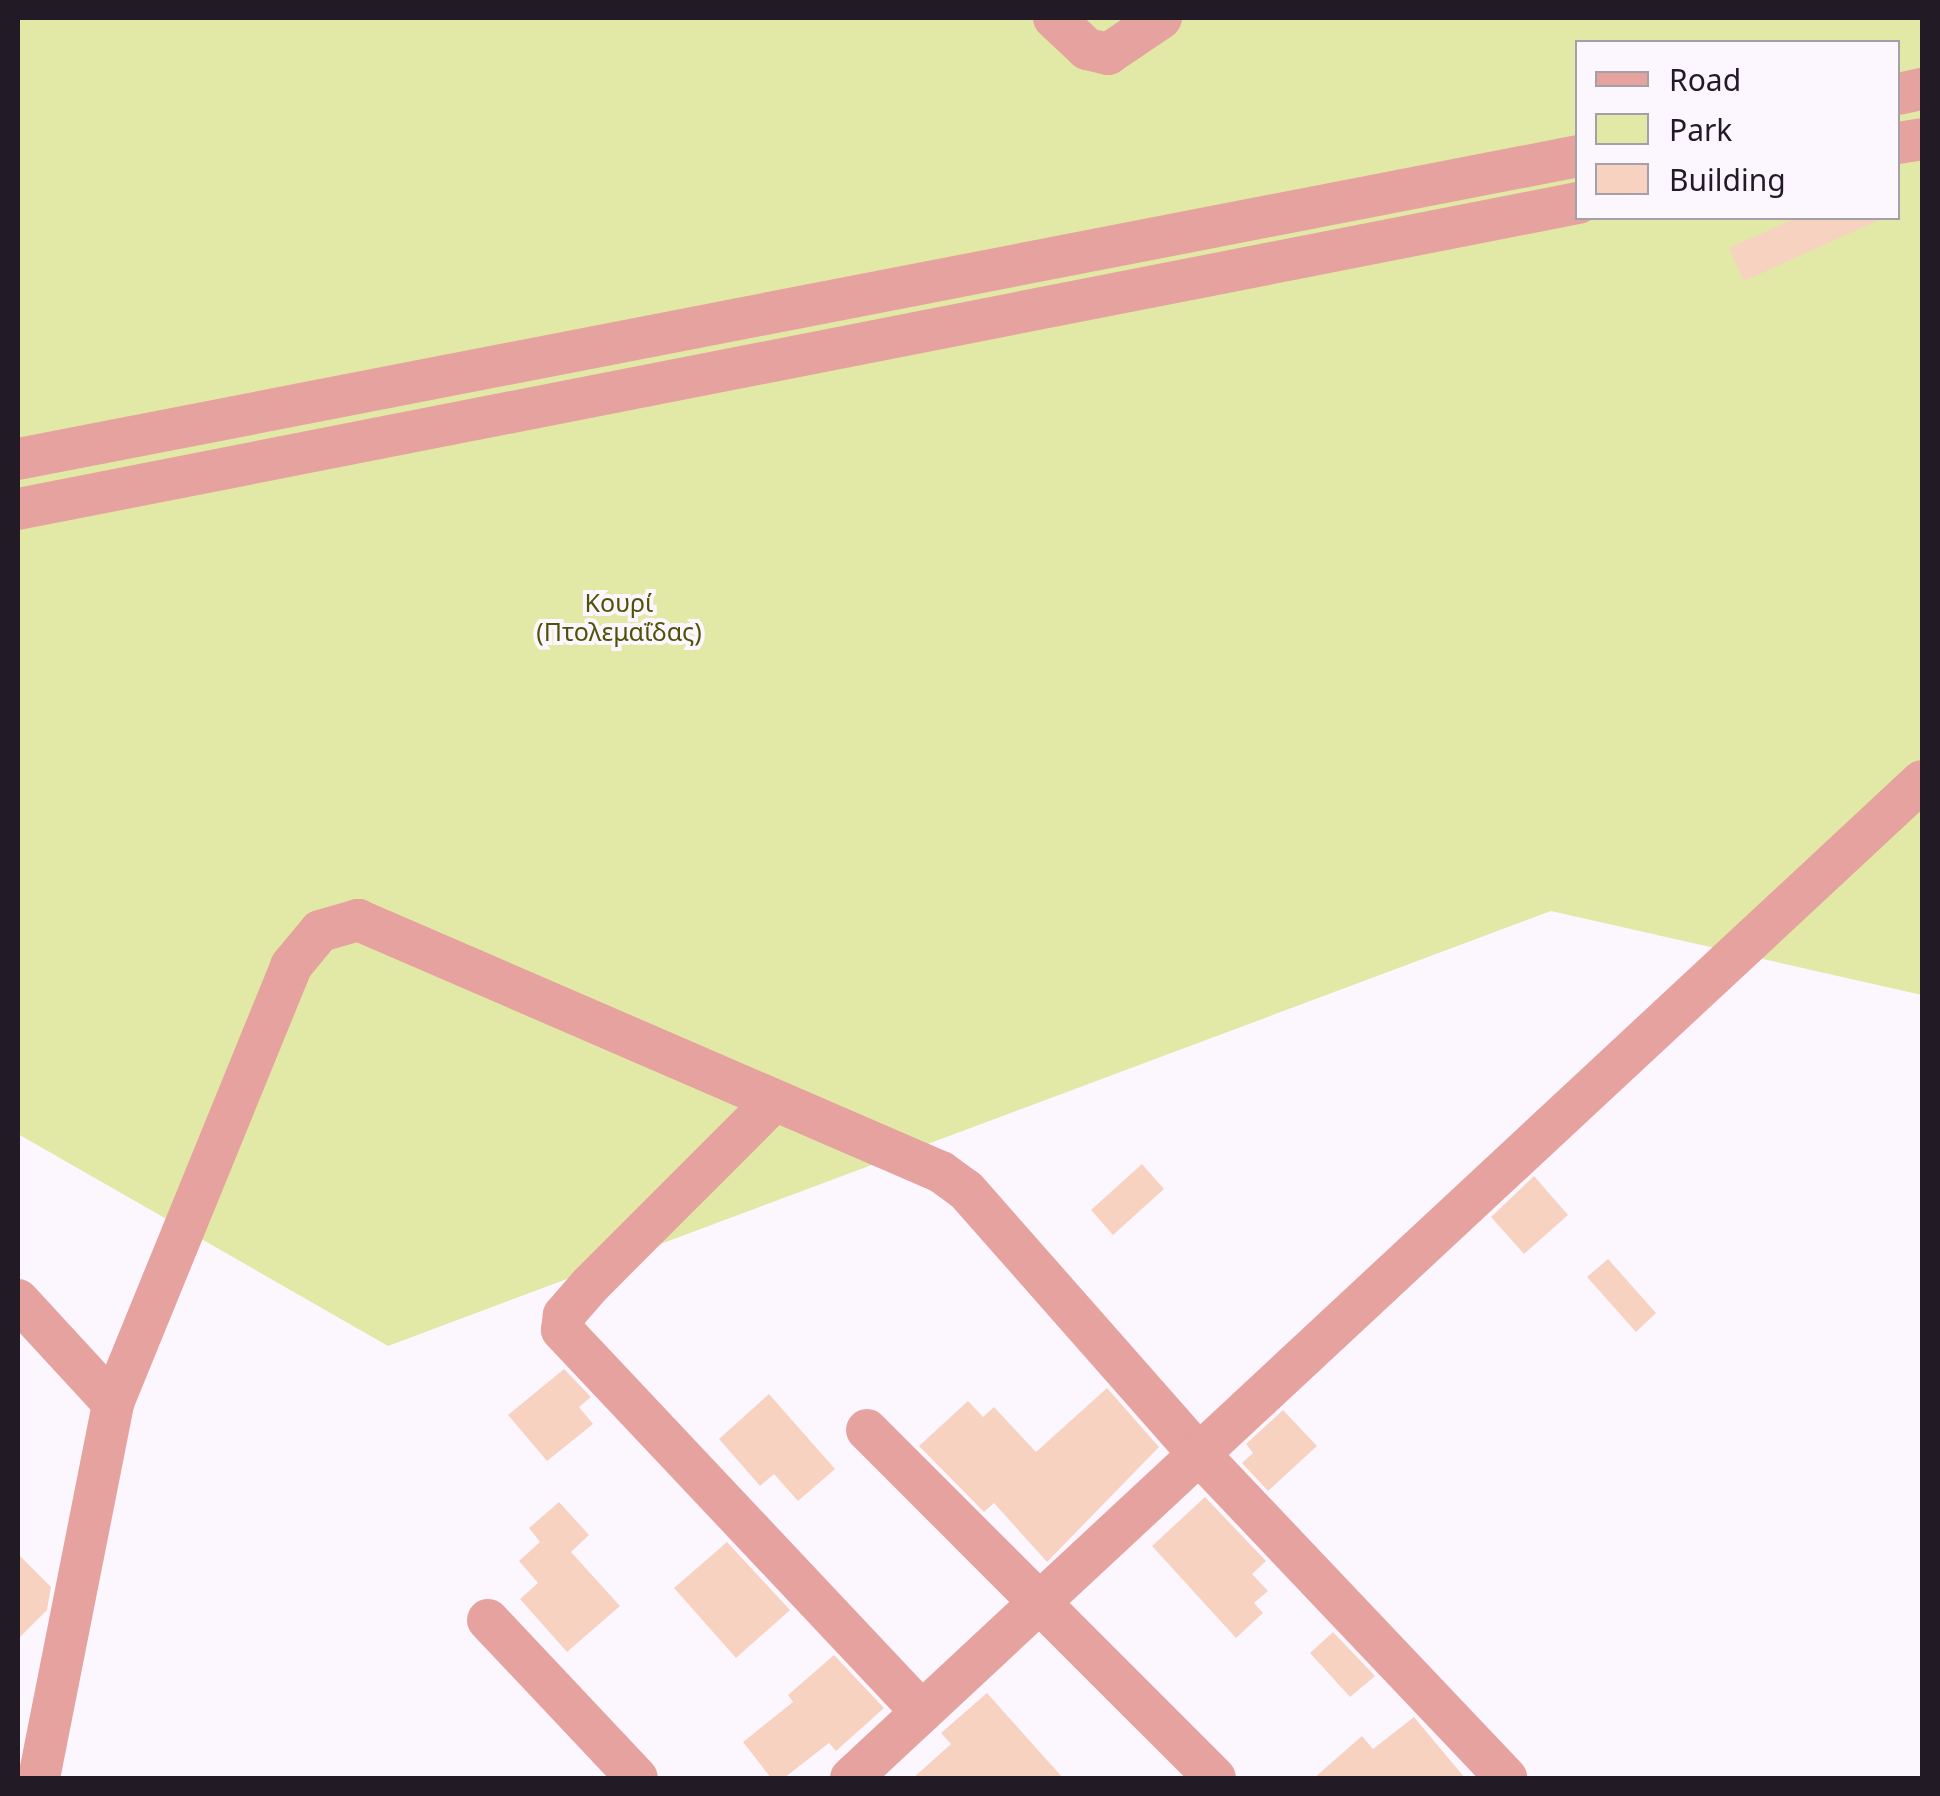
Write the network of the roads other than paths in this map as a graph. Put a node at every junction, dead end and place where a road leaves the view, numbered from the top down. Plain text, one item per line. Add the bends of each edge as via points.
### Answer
1 (1054, 18) edge
2 (1161, 18) edge
3 (1575, 157) edge
4 (1575, 204) edge
5 (18, 458) edge
6 (18, 510) edge
7 (1922, 782) edge
8 (774, 1101) junction
9 (18, 1300) edge
10 (113, 1403) junction
11 (866, 1430) dead end
12 (1198, 1453) junction
13 (1043, 1600) junction
14 (488, 1620) dead end
15 (922, 1712) junction
16 (40, 1778) edge
17 (637, 1778) edge
18 (851, 1778) edge
19 (1215, 1778) edge
20 (1506, 1778) edge

1 - 2 street via 1087,49 1108,54
3 - 5 street
4 - 6 street
7 - 12 street
8 - 10 street via 401,933 358,920 330,925 291,966
8 - 12 street via 941,1172 966,1190
8 - 15 street via 590,1285 564,1315 562,1330
9 - 10 street
10 - 16 street
11 - 13 street
12 - 13 street
12 - 20 street
13 - 15 street
13 - 19 street
14 - 17 street
15 - 18 street

